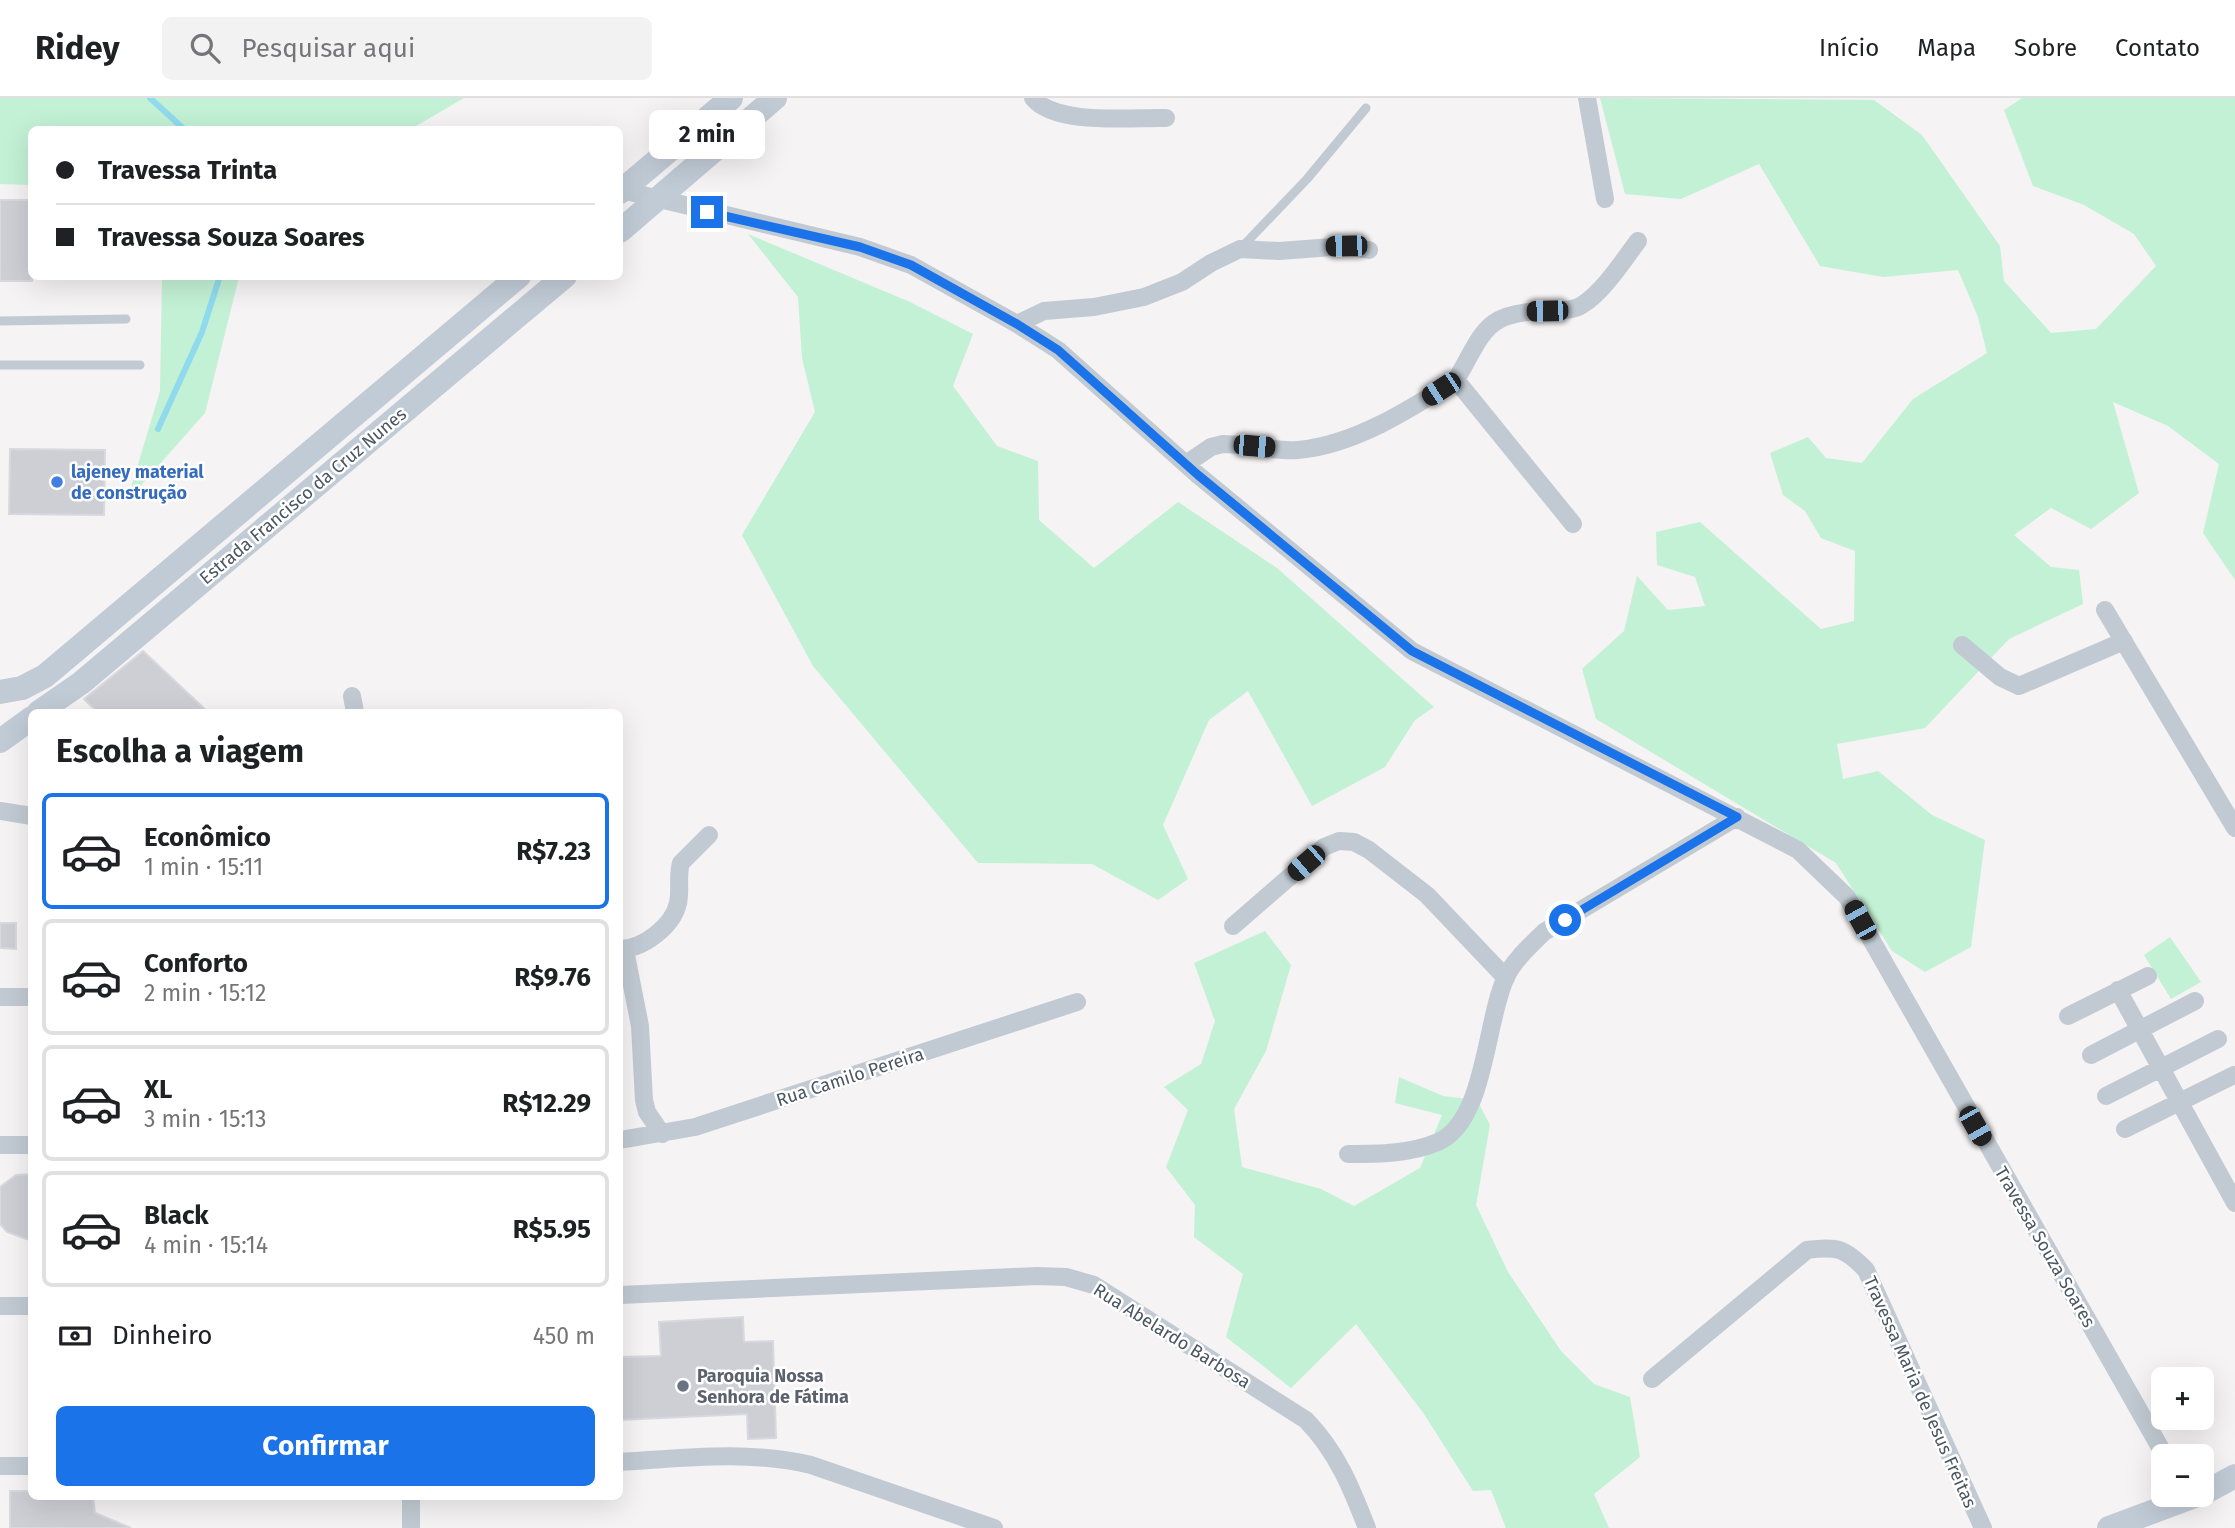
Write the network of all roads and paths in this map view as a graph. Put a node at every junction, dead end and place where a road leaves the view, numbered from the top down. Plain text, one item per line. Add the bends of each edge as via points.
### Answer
1 (731, 98) edge
2 (775, 98) edge
3 (1034, 98) edge
4 (1587, 98) edge
5 (1366, 108) dead end
6 (1166, 118) dead end
7 (623, 189) edge
8 (623, 192) edge
9 (1605, 199) dead end
10 (656, 200) junction
11 (623, 228) edge
12 (1638, 241) dead end
13 (1240, 249) junction
14 (1370, 250) dead end
15 (514, 280) edge
16 (560, 280) edge
17 (126, 318) dead end
18 (0, 321) edge
19 (1017, 324) junction
20 (0, 365) edge
21 (140, 365) dead end
22 (1456, 380) junction
23 (1186, 464) junction
24 (1573, 523) dead end
25 (2105, 610) dead end
26 (2124, 641) junction
27 (1962, 645) dead end
28 (0, 692) edge
29 (43, 709) edge
30 (28, 721) edge
31 (0, 741) edge
32 (0, 811) edge
33 (28, 815) edge
34 (1737, 817) junction
35 (2235, 828) edge
36 (709, 835) dead end
37 (1233, 926) dead end
38 (623, 949) edge
39 (623, 953) edge
40 (2148, 976) dead end
41 (1506, 978) junction
42 (2118, 990) junction
43 (28, 997) edge
44 (0, 998) edge
45 (2195, 1001) dead end
46 (1077, 1002) dead end
47 (2068, 1016) dead end
48 (2140, 1029) junction
49 (2218, 1040) dead end
50 (2091, 1055) dead end
51 (2161, 1068) junction
52 (2234, 1074) edge
53 (2106, 1096) dead end
54 (2179, 1102) junction
55 (2125, 1129) dead end
56 (662, 1134) junction
57 (623, 1140) edge
58 (0, 1145) edge
59 (28, 1145) edge
60 (1348, 1154) dead end
61 (2235, 1203) edge
62 (623, 1295) edge
63 (0, 1306) edge
64 (28, 1306) edge
65 (1653, 1379) dead end
66 (2158, 1444) edge
67 (623, 1462) edge
68 (0, 1466) edge
69 (28, 1466) edge
70 (2235, 1476) edge
71 (2214, 1486) edge
72 (411, 1500) edge
73 (2165, 1507) edge
74 (411, 1528) edge
75 (994, 1528) edge
76 (1367, 1528) edge
77 (1983, 1528) edge
78 (2109, 1528) edge

1 - 7 main road
2 - 10 main road
3 - 6 street via 1052,111 1072,116
4 - 9 street
5 - 13 lane via 1307,180
8 - 10 street, Travessa Souza Soares
10 - 11 main road
10 - 19 street, Travessa Souza Soares via 860,247 911,265
12 - 22 street via 1581,306 1497,318
13 - 14 street via 1346,246
13 - 19 street via 1182,282 1144,297 1044,311
15 - 28 main road, Estrada Francisco da Cruz Nunes via 45,676 22,688
16 - 29 main road, Estrada Francisco da Cruz Nunes
17 - 18 lane
19 - 23 street, Travessa Souza Soares via 1058,350
20 - 21 lane
22 - 23 street via 1354,436 1326,446 1295,450 1223,444
22 - 24 street
23 - 34 street, Travessa Souza Soares via 1412,651
25 - 26 street
26 - 27 street via 2019,686 2000,677
26 - 35 street
30 - 31 main road
32 - 33 street
34 - 41 street via 1544,933 1523,952
34 - 66 street, Travessa Souza Soares via 1798,850 1847,897
36 - 38 street via 681,863 679,899 671,919 648,941
37 - 41 street via 1324,847 1354,842 1427,895
39 - 56 street via 640,1026 644,1100
40 - 42 street
41 - 60 street via 1470,1105 1459,1127 1439,1142 1392,1154
42 - 47 street
42 - 48 street
43 - 44 street
45 - 48 street
46 - 56 street, Rua Camilo Pereira
48 - 50 street
48 - 51 street
49 - 51 street
51 - 53 street
51 - 54 street
52 - 54 street
54 - 55 street
54 - 61 street
56 - 57 street, Rua Camilo Pereira
58 - 59 street
62 - 76 street, Rua Abelardo Barbosa via 1037,1276 1066,1277 1094,1285 1306,1420 1327,1441 1346,1472
63 - 64 street
65 - 77 street, Travessa Maria de Jesus Freitas via 1807,1250 1829,1247 1849,1252 1866,1270
67 - 75 street via 751,1455 811,1465
68 - 69 street
70 - 71 main road
72 - 74 street
73 - 78 main road

